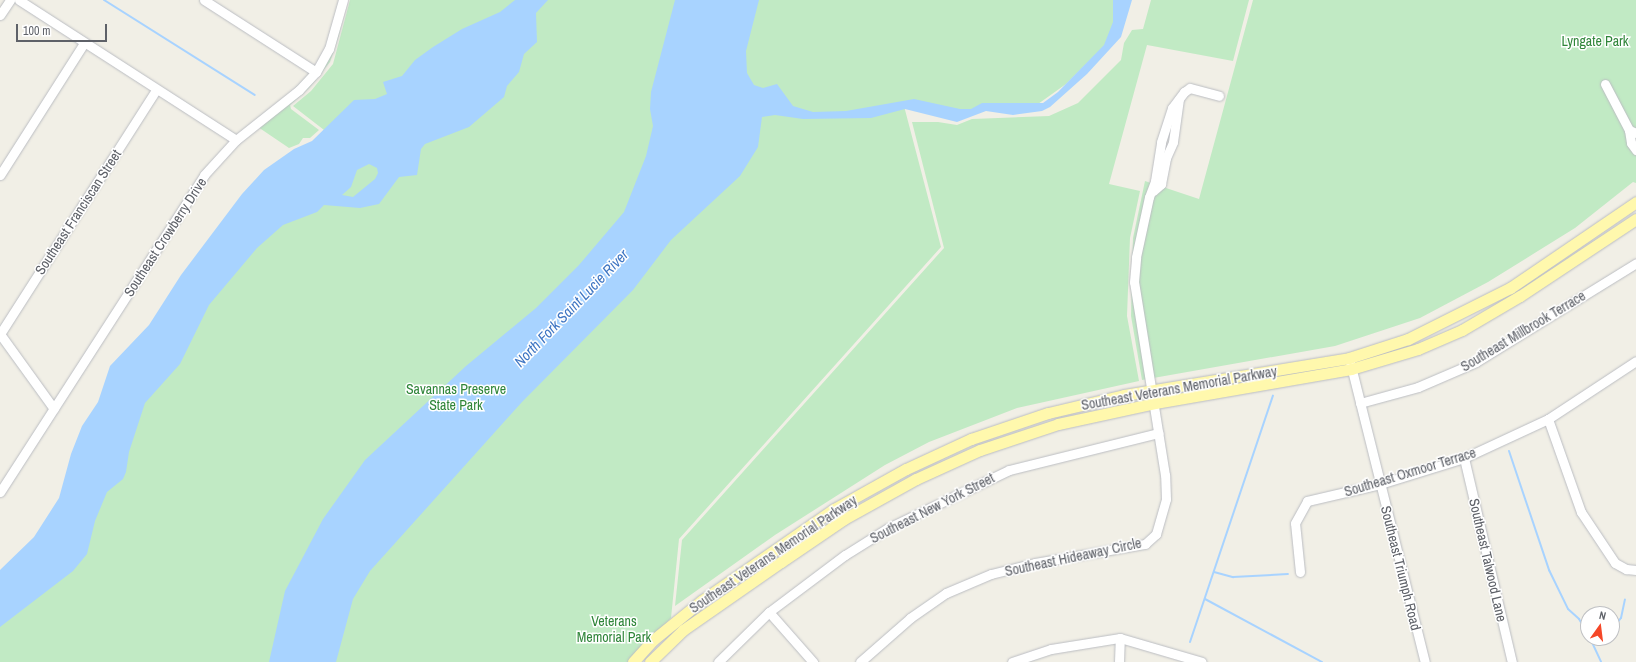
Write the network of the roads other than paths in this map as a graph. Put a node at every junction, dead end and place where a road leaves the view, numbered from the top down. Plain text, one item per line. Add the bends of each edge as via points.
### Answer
1 (10, 0) edge
2 (19, 0) edge
3 (204, 0) edge
4 (343, 0) edge
5 (0, 15) edge
6 (84, 43) junction
7 (316, 72) junction
8 (1605, 84) dead end
9 (156, 90) junction
10 (1219, 96) dead end
11 (1179, 98) junction
12 (1633, 132) edge
13 (1163, 136) junction
14 (236, 140) junction
15 (1174, 140) junction
16 (1636, 150) edge
17 (0, 175) edge
18 (1151, 192) junction
19 (1636, 202) edge
20 (1636, 218) edge
21 (1636, 263) edge
22 (0, 334) edge
23 (1636, 361) edge
24 (1350, 363) junction
25 (1153, 390) junction
26 (1155, 403) junction
27 (1360, 403) junction
28 (54, 408) junction
29 (1548, 419) junction
30 (1160, 433) junction
31 (1464, 458) junction
32 (1380, 484) junction
33 (1, 486) edge
34 (1636, 570) edge
35 (1300, 572) dead end
36 (769, 612) junction
37 (1120, 638) junction
38 (633, 662) edge
39 (650, 662) edge
40 (718, 662) edge
41 (814, 662) edge
42 (860, 662) edge
43 (1012, 662) edge
44 (1119, 662) edge
45 (1202, 662) edge
46 (1424, 662) edge
47 (1512, 662) edge

1 - 5 street
2 - 6 street
3 - 7 street
4 - 7 street, Southeast Crowberry Drive via 329,49
6 - 9 street
6 - 17 street
7 - 14 street, Southeast Crowberry Drive via 299,90
8 - 12 street
9 - 14 street
9 - 22 street, Southeast Franciscan Street
10 - 11 street via 1194,88 1187,89
11 - 13 street, Southeast Hideaway Circle via 1172,108
11 - 15 street, Southeast Hideaway Circle
12 - 16 street via 1631,143
13 - 15 street
13 - 18 street, Southeast Hideaway Circle
14 - 28 street, Southeast Crowberry Drive via 204,175
15 - 18 street, Southeast Hideaway Circle via 1166,158 1161,184
18 - 25 street, Southeast Hideaway Circle via 1136,257 1134,282
19 - 24 main road, Southeast Veterans Memorial Parkway via 1510,288 1408,339
20 - 24 main road, Southeast Veterans Memorial Parkway via 1520,296 1462,330 1418,349
21 - 27 street, Southeast Millbrook Terrace via 1476,362 1418,387
22 - 28 street
23 - 29 street, Southeast Oxmoor Terrace
24 - 25 main road, Southeast Veterans Memorial Parkway
24 - 26 main road, Southeast Veterans Memorial Parkway
24 - 27 street, Southeast Triumph Road
25 - 26 street, Southeast Hideaway Circle
25 - 38 main road, Southeast Veterans Memorial Parkway via 1048,414 971,439 906,469 834,509 701,601 653,640
26 - 30 street, Southeast Hideaway Circle
26 - 39 main road, Southeast Veterans Memorial Parkway via 1058,424 980,450 916,479 844,519 787,558 683,630
27 - 32 street, Southeast Triumph Road
28 - 33 street, Southeast Crowberry Drive
29 - 31 street, Southeast Oxmoor Terrace
29 - 34 street via 1581,512 1615,563
30 - 36 street, Southeast New York Street via 1009,470 947,498 888,528 845,555
30 - 42 street, Southeast Hideaway Circle via 1166,499 1156,534 1144,544 1096,551 992,574 946,593 910,618
31 - 32 street, Southeast Oxmoor Terrace
31 - 47 street, Southeast Talwood Lane
32 - 35 street, Southeast Oxmoor Terrace via 1307,501 1295,522
32 - 46 street, Southeast Triumph Road
36 - 40 street, Southeast New York Street
36 - 41 street
37 - 43 street via 1051,649
37 - 44 street
37 - 45 street

